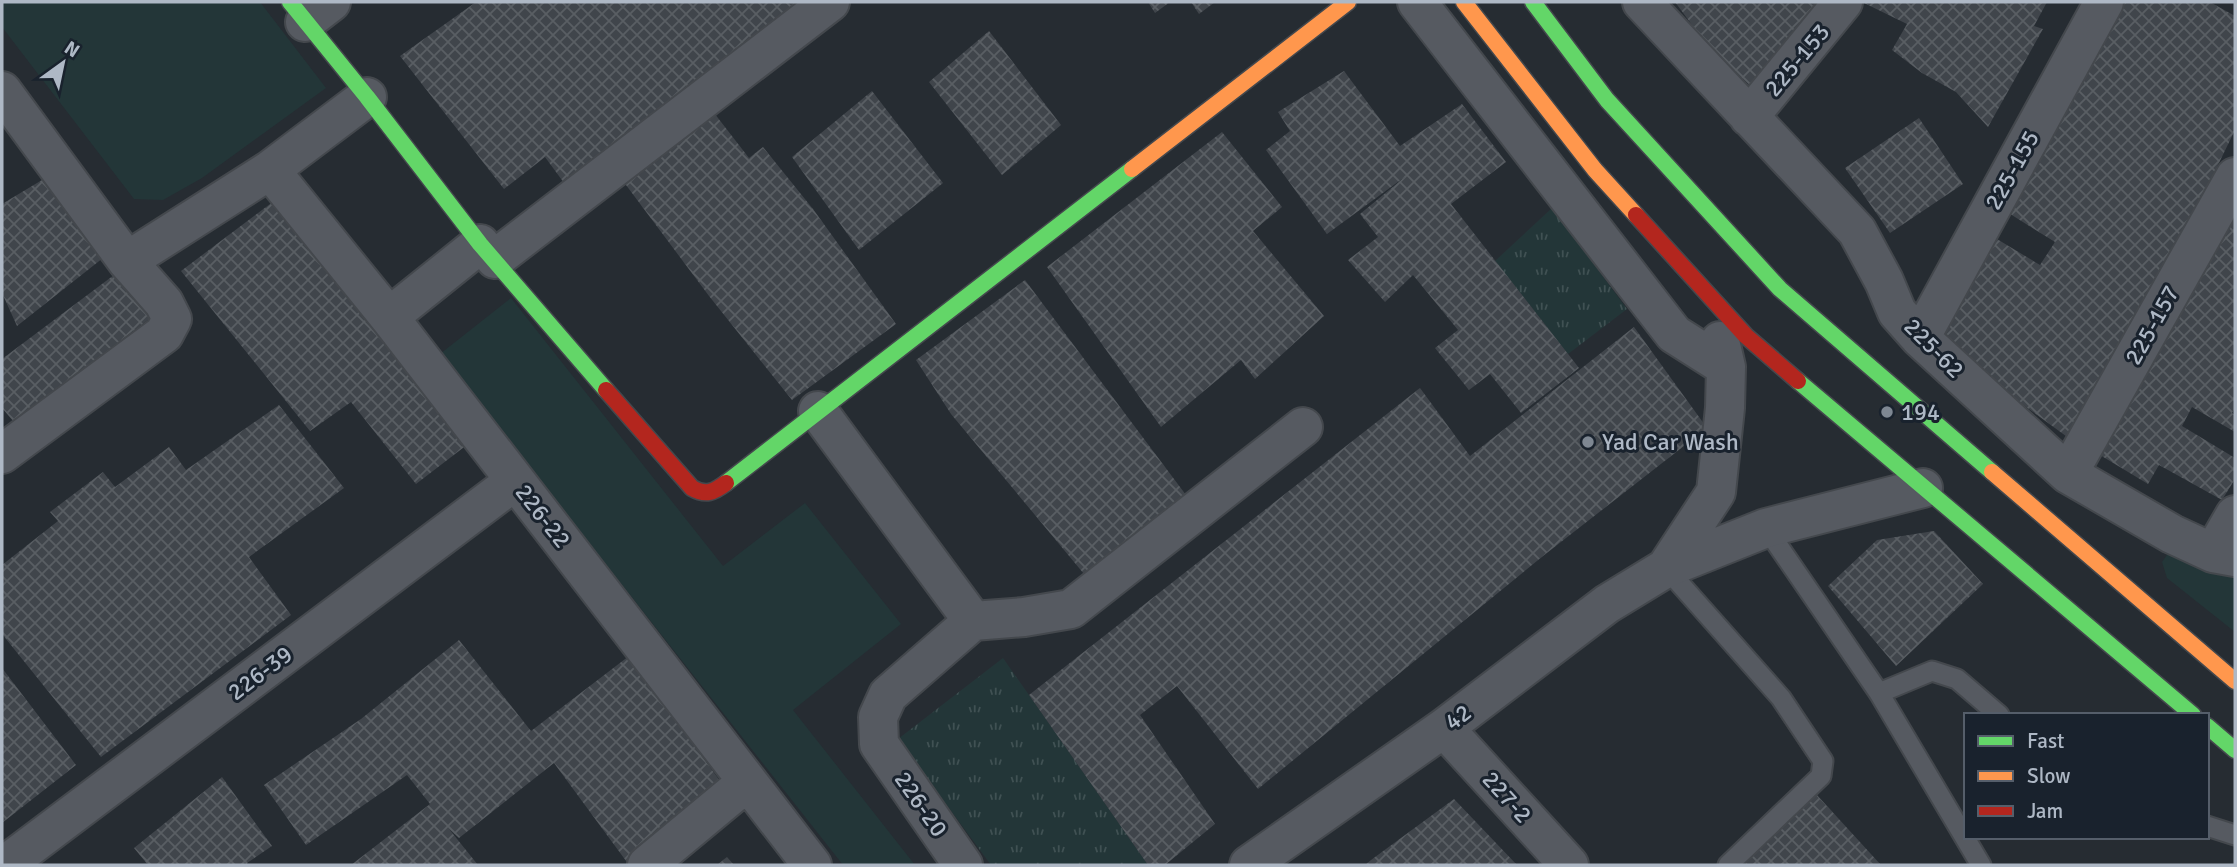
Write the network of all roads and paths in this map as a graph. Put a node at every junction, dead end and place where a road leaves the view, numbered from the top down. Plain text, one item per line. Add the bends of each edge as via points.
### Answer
1 (831, 2) edge
2 (1348, 2) edge
3 (1417, 2) edge
4 (1464, 2) edge
5 (1533, 2) edge
6 (1642, 2) edge
7 (1843, 2) edge
8 (2104, 2) edge
9 (309, 8) edge
10 (2, 91) edge
11 (367, 97) junction
12 (1749, 117) junction
13 (270, 170) junction
14 (2235, 177) edge
15 (487, 251) junction
16 (127, 261) junction
17 (1712, 300) junction
18 (389, 317) junction
19 (1920, 338) junction
20 (1726, 367) junction
21 (818, 411) junction
22 (1303, 427) dead end
23 (2, 454) edge
24 (2068, 474) junction
25 (515, 481) junction
26 (1923, 488) junction
27 (2235, 515) edge
28 (1766, 528) junction
29 (2224, 555) edge
30 (1666, 568) junction
31 (973, 621) junction
32 (2235, 681) edge
33 (1880, 694) junction
34 (2184, 712) edge
35 (1997, 713) edge
36 (1444, 728) junction
37 (2209, 728) edge
38 (2235, 750) edge
39 (747, 782) junction
40 (2209, 827) edge
41 (2235, 835) edge
42 (1964, 836) edge
43 (1966, 839) edge
44 (5, 865) edge
45 (647, 865) edge
46 (811, 865) edge
47 (963, 865) edge
48 (1249, 865) edge
49 (1569, 865) edge
50 (1728, 865) edge
51 (1981, 865) edge

1 - 15 street
2 - 21 main road
3 - 20 street via 1674,334
4 - 17 main road via 1595,170
5 - 32 main road via 1607,100 1780,289
6 - 12 street, 225-62
7 - 12 street, 225-153
8 - 19 street, 225-155
9 - 11 main road
10 - 16 street
11 - 13 street
11 - 15 main road
12 - 19 street, 225-62 via 1857,231 1897,312
13 - 16 street
13 - 18 street, 226-22
14 - 24 street, 225-157
15 - 18 street
15 - 21 main road via 695,491 715,491
16 - 23 street via 164,303 172,319 164,334
17 - 20 street
17 - 26 main road via 1746,336
18 - 25 street, 226-22
19 - 24 street, 225-62
20 - 30 street via 1716,492
21 - 31 street
22 - 31 street via 1071,609
24 - 29 street, 225-62 via 2172,534
25 - 39 street, 226-22
25 - 44 street, 226-39
26 - 28 street, 42
26 - 34 main road
27 - 29 street
28 - 30 street, 42
28 - 33 lane
30 - 36 street, 42 via 1607,604
30 - 50 lane via 1781,698 1823,761 1821,776
31 - 47 street, 226-20 via 888,695 878,717 879,744
33 - 35 lane via 1931,671 1957,678
33 - 42 lane
36 - 48 street, 42
36 - 49 street, 227-2
37 - 38 main road
39 - 45 street
39 - 46 street, 226-22
40 - 41 lane
43 - 51 lane

